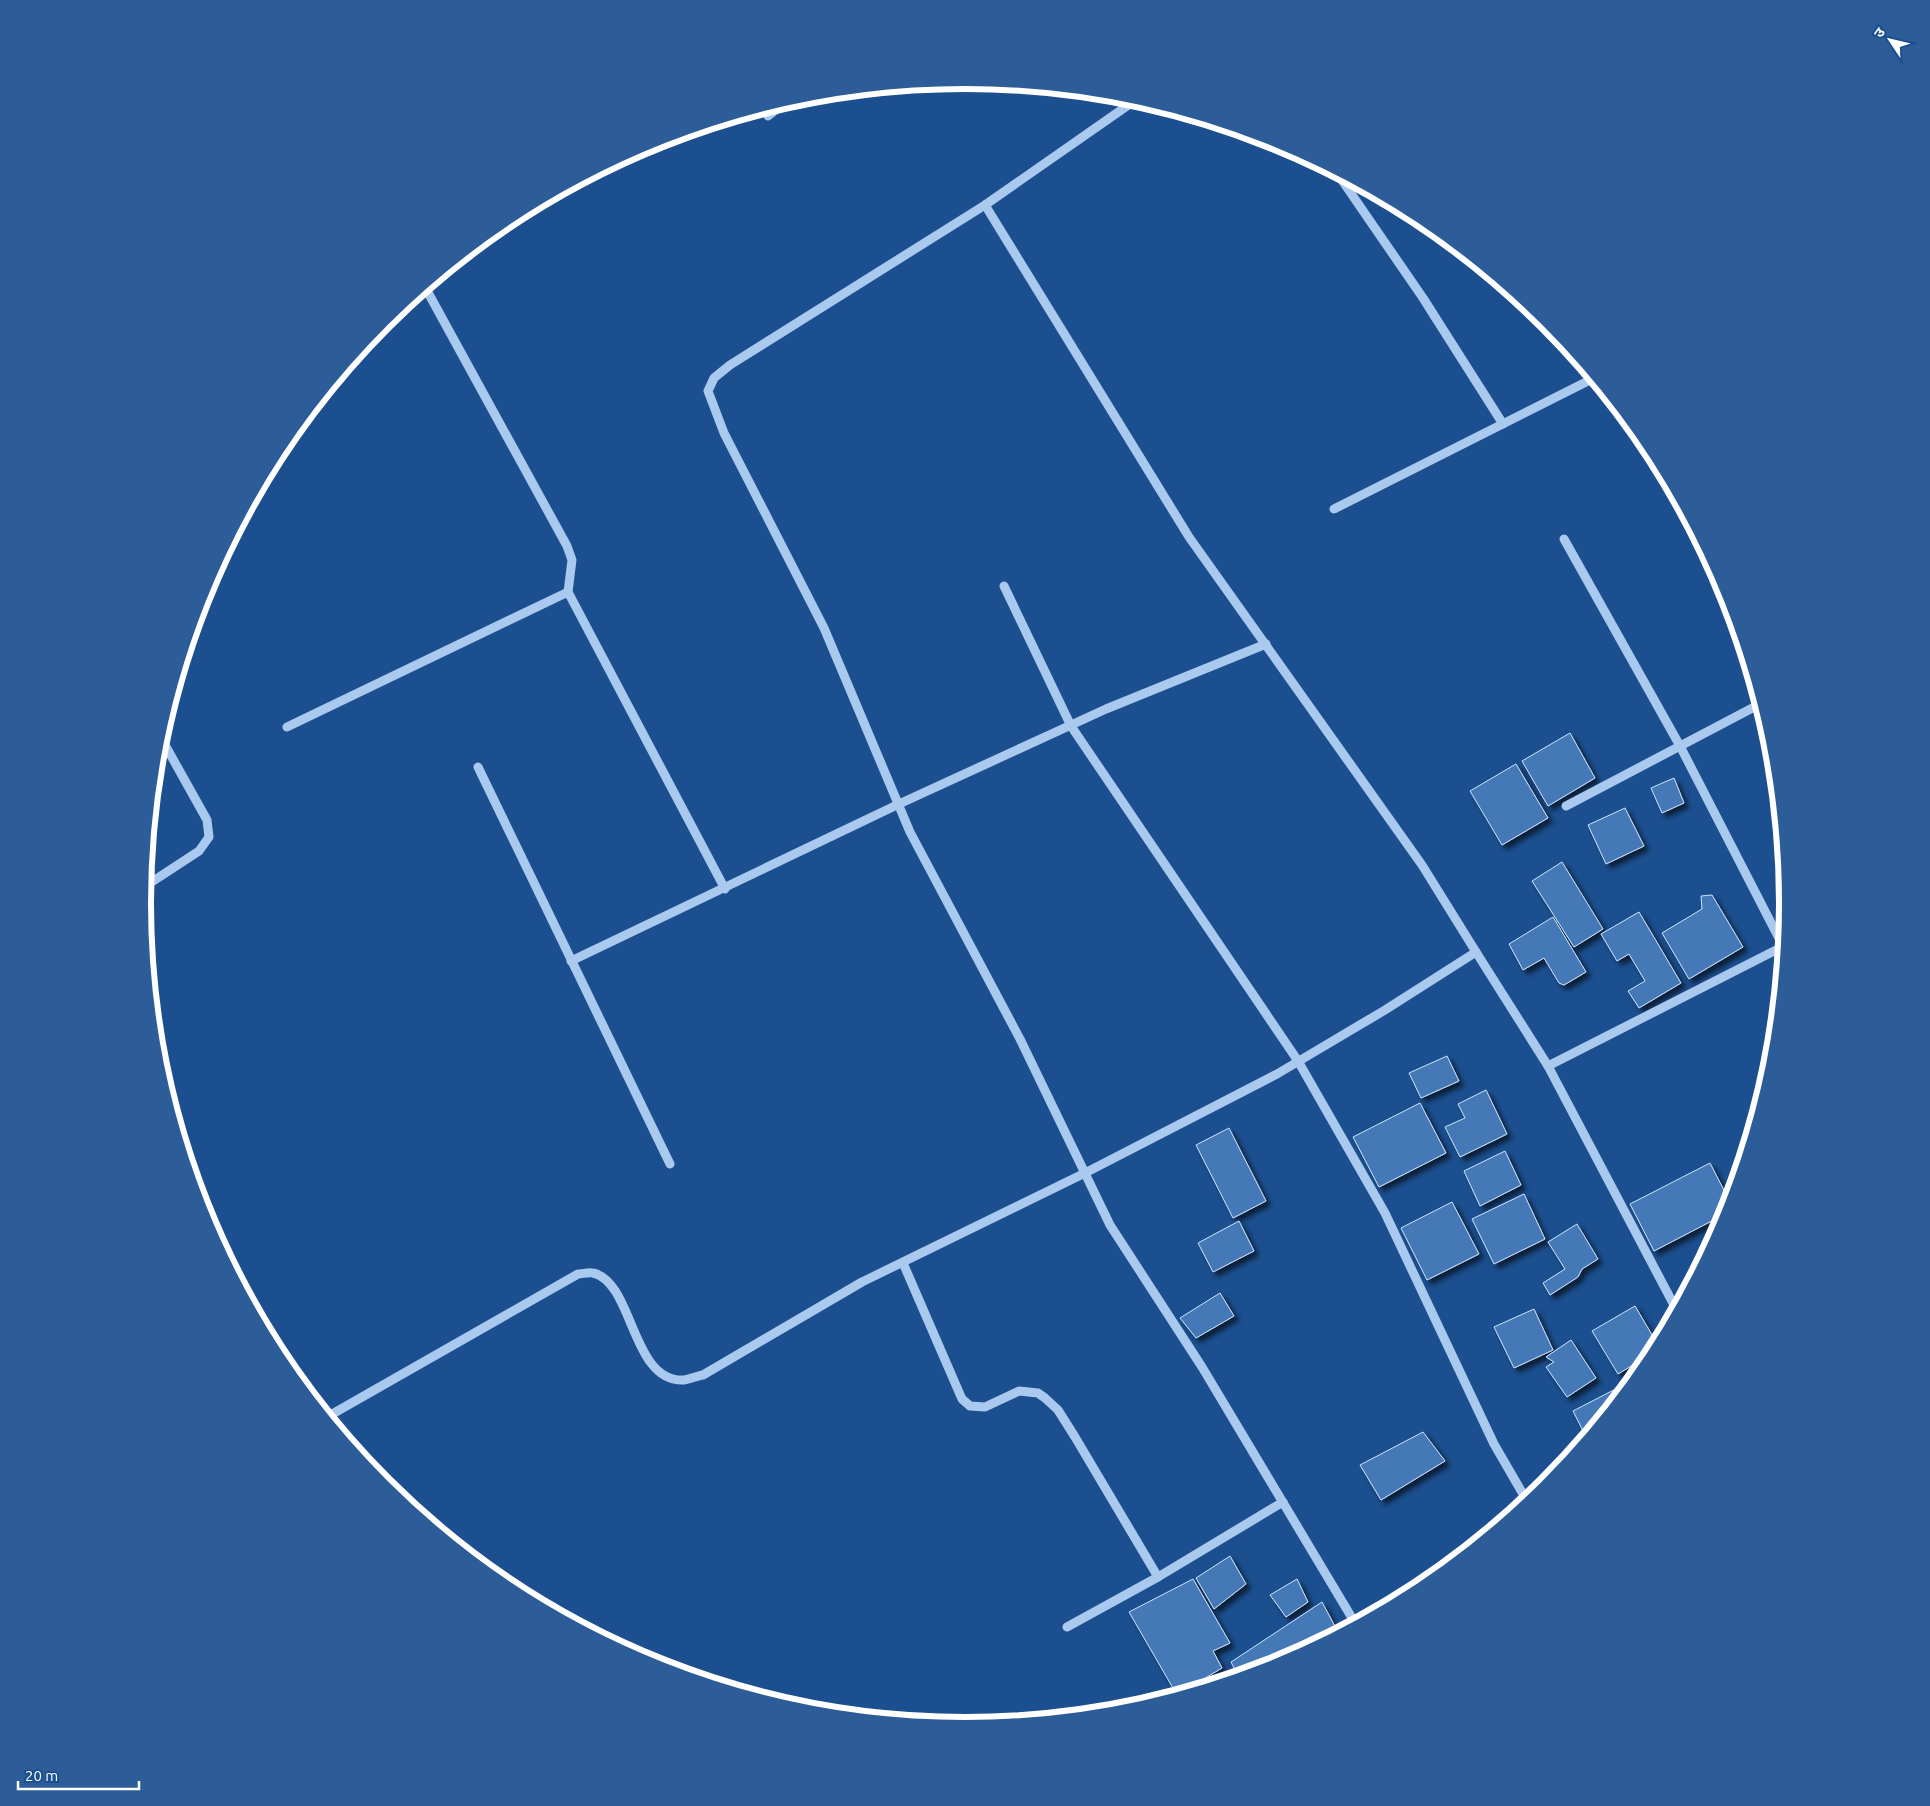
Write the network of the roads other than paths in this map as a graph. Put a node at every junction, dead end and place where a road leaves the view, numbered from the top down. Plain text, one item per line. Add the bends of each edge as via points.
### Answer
1 (1128, 105) edge
2 (774, 111) edge
3 (768, 116) dead end
4 (1344, 183) edge
5 (985, 205) junction
6 (427, 291) edge
7 (1589, 381) edge
8 (1503, 424) junction
9 (1334, 509) dead end
10 (1564, 540) dead end
11 (1004, 586) dead end
12 (568, 592) junction
13 (1266, 644) junction
14 (1755, 706) edge
15 (1071, 726) junction
16 (287, 727) dead end
17 (166, 746) edge
18 (1680, 746) junction
19 (478, 767) dead end
20 (898, 804) junction
21 (1566, 806) dead end
22 (151, 882) edge
23 (725, 889) junction
24 (1778, 938) edge
25 (1778, 949) edge
26 (1476, 952) junction
27 (571, 962) junction
28 (1298, 1061) junction
29 (1548, 1066) junction
30 (670, 1164) dead end
31 (1085, 1174) junction
32 (903, 1263) junction
33 (1673, 1304) edge
34 (332, 1414) edge
35 (1524, 1495) edge
36 (1283, 1502) junction
37 (1158, 1577) junction
38 (1352, 1618) edge
39 (1068, 1627) dead end

1 - 5 street
2 - 3 street
4 - 8 street via 1423,298
5 - 13 street via 1189,537
5 - 20 street via 730,365 714,378 708,391 724,433 824,628
6 - 12 street via 567,546 572,560
7 - 8 street
8 - 9 street
10 - 18 street
11 - 15 street
12 - 16 street
12 - 23 street
13 - 15 street
13 - 26 street via 1416,857
14 - 18 street
15 - 20 street
15 - 28 street
17 - 22 street via 207,820 209,837 199,851
18 - 21 street
18 - 24 street
19 - 27 street
20 - 23 street
20 - 31 street via 1020,1039
23 - 27 street
25 - 29 street
26 - 28 street
26 - 29 street
27 - 30 street
28 - 31 street
28 - 35 street via 1385,1213 1494,1444
29 - 33 street
31 - 32 street
31 - 36 street via 1110,1225 1202,1367
32 - 34 street via 862,1282 703,1375 684,1380 660,1373 649,1362 619,1298 603,1278 592,1273 578,1274
32 - 37 street via 962,1399 970,1406 985,1407 1018,1390 1038,1393 1045,1398 1058,1410 1075,1436
36 - 37 street
36 - 38 street
37 - 39 street

